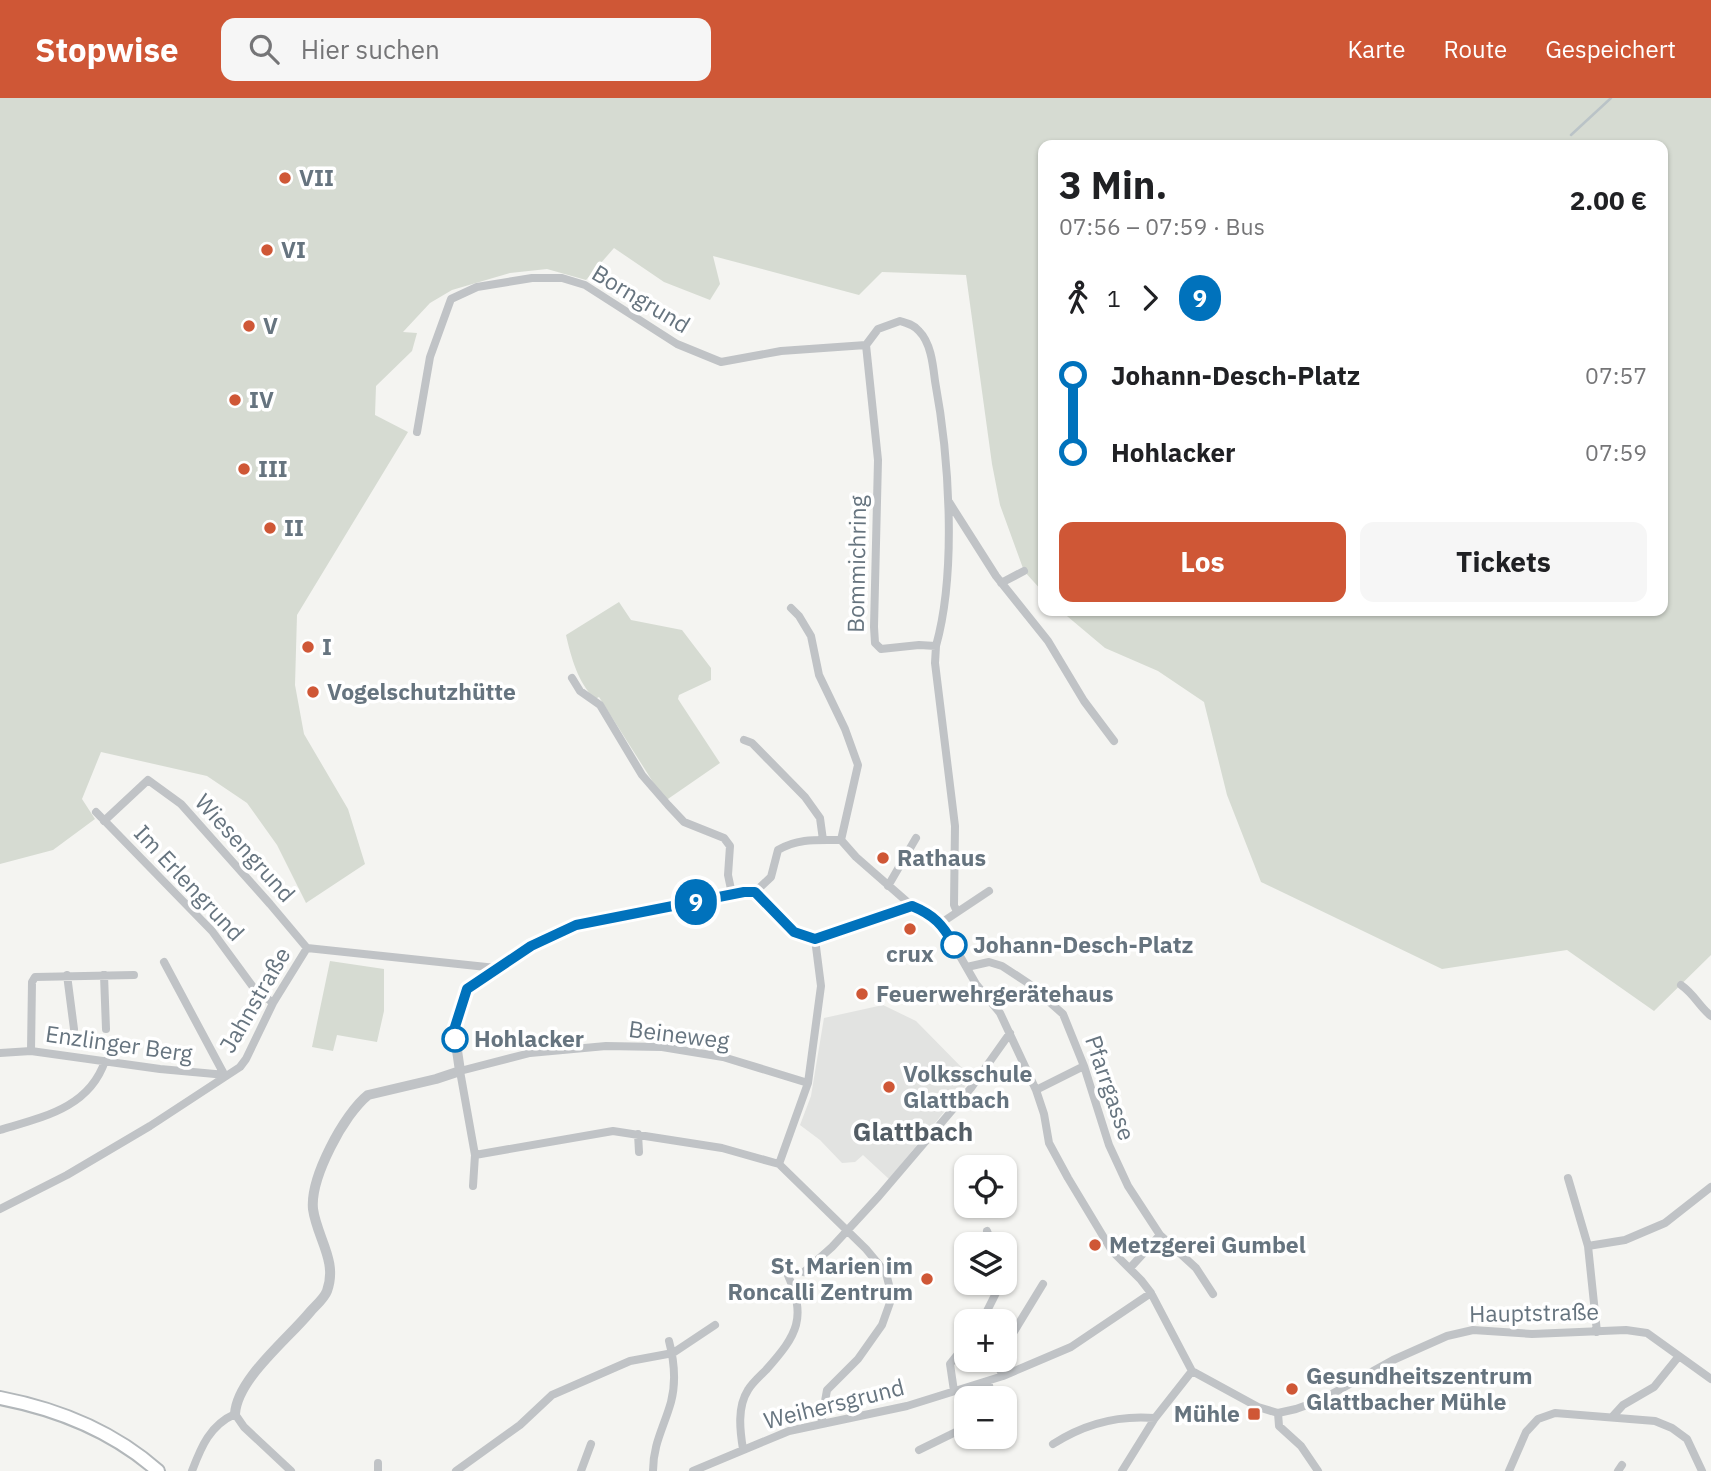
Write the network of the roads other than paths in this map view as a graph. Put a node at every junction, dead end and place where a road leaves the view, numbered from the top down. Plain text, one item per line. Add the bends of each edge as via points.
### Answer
1 (866, 345) junction
2 (417, 432) dead end
3 (949, 502) junction
4 (1024, 571) dead end
5 (1001, 583) junction
6 (791, 608) dead end
7 (936, 646) junction
8 (572, 678) dead end
9 (744, 740) dead end
10 (1114, 741) dead end
11 (148, 779) joint
12 (96, 811) dead end
13 (104, 821) junction
14 (916, 838) dead end
15 (822, 840) junction
16 (841, 840) junction
17 (888, 886) junction
18 (989, 891) dead end
19 (755, 892) junction
20 (732, 894) junction
21 (912, 906) junction
22 (957, 912) junction
23 (941, 923) junction
24 (815, 939) junction
25 (307, 948) junction
26 (164, 962) dead end
27 (967, 967) junction
28 (496, 968) junction
29 (66, 975) junction
30 (104, 975) junction
31 (134, 975) dead end
32 (1681, 985) dead end
33 (272, 1003) junction
34 (1711, 1016) edge
35 (74, 1029) dead end
36 (106, 1029) dead end
37 (1010, 1033) junction
38 (31, 1051) junction
39 (0, 1053) edge
40 (105, 1061) junction
41 (1084, 1066) junction
42 (460, 1071) junction
43 (229, 1074) junction
44 (808, 1083) junction
45 (1036, 1090) junction
46 (0, 1130) edge
47 (638, 1134) junction
48 (639, 1152) dead end
49 (475, 1156) junction
50 (779, 1164) junction
51 (1568, 1178) dead end
52 (473, 1186) dead end
53 (1711, 1187) edge
54 (0, 1209) edge
55 (847, 1231) junction
56 (1160, 1235) junction
57 (1587, 1246) junction
58 (1130, 1268) junction
59 (804, 1272) dead end
60 (787, 1273) dead end
61 (1043, 1284) dead end
62 (1151, 1293) junction
63 (1213, 1294) dead end
64 (715, 1325) dead end
65 (1017, 1327) edge
66 (1597, 1332) junction
67 (670, 1341) dead end
68 (673, 1353) junction
69 (1679, 1356) junction
70 (954, 1359) edge
71 (1192, 1371) junction
72 (1001, 1372) edge
73 (1003, 1376) junction
74 (1711, 1379) edge
75 (988, 1381) junction
76 (971, 1386) edge
77 (989, 1386) edge
78 (954, 1391) joint
79 (0, 1398) edge
80 (1278, 1413) junction
81 (235, 1414) junction
82 (1613, 1416) junction
83 (1155, 1418) junction
84 (821, 1424) junction
85 (954, 1433) edge
86 (591, 1444) dead end
87 (1053, 1444) dead end
88 (743, 1449) junction
89 (919, 1450) dead end
90 (158, 1471) edge
91 (192, 1471) edge
92 (291, 1471) edge
93 (456, 1471) edge
94 (581, 1471) edge
95 (653, 1471) edge
96 (693, 1471) edge
97 (1122, 1471) edge
98 (1318, 1471) edge
99 (1509, 1471) edge
100 (1702, 1471) edge

1 - 2 street, Borngrund via 781,351 721,362 677,344 585,285 562,278 532,278 477,287 451,299 430,357
1 - 3 street via 887,324 900,321 920,332 931,354 941,412
1 - 7 street, Bommichring via 878,460 875,643 881,649
3 - 5 street
3 - 7 street via 942,626
4 - 5 street
5 - 10 street via 1048,641
6 - 16 street via 811,636 819,675 858,765
7 - 22 street via 955,826
8 - 20 street via 580,691 600,705 642,775 668,806 684,822 724,838 730,846 727,875
9 - 15 street via 806,797 821,818
11 - 13 street, Im Erlengrund
11 - 25 street, Wiesengrund via 181,804
12 - 13 street, Im Erlengrund
13 - 33 street, Im Erlengrund via 212,931 253,987
14 - 17 street
15 - 16 street
15 - 19 street via 790,842 778,850 771,877
16 - 17 street
17 - 21 street
18 - 22 street
19 - 20 street
19 - 24 street via 794,932
20 - 28 street via 576,925
21 - 23 street
21 - 24 street
22 - 23 street
23 - 27 street
24 - 44 street via 821,986
25 - 28 street, Jahnstraße
25 - 33 street, Jahnstraße
26 - 43 street
27 - 37 street
27 - 41 street, Pfarrgasse via 989,962 1028,983 1063,1014
28 - 42 street via 467,989 454,1030
29 - 30 street
29 - 35 street
29 - 38 street via 38,976 32,982
30 - 31 street
30 - 36 street
32 - 34 street
33 - 43 street, Jahnstraße via 246,1059
37 - 45 street
37 - 55 street via 971,1088
38 - 39 street, Enzlinger Berg
38 - 40 street, Enzlinger Berg
40 - 43 street, Enzlinger Berg
40 - 46 street via 95,1084 82,1097 50,1114
41 - 45 street
41 - 56 street, Pfarrgasse via 1109,1145 1128,1186
42 - 44 street, Beineweg via 530,1053 606,1046 662,1047 723,1057
42 - 49 street
42 - 81 street via 368,1095 339,1132 316,1178 313,1208 331,1270 326,1294 258,1369 236,1400
43 - 54 street, Jahnstraße via 67,1175
44 - 50 street
45 - 58 street via 1049,1143 1099,1233
47 - 48 street
47 - 49 street via 613,1130
47 - 50 street via 722,1148
49 - 52 street
50 - 55 street
51 - 57 street
53 - 57 street via 1665,1223 1625,1240
55 - 59 street
55 - 84 street via 886,1273 892,1297 882,1325 858,1359 827,1390
56 - 58 street
56 - 63 street, Pfarrgasse via 1196,1268
57 - 66 street
58 - 62 street
60 - 88 street via 798,1305 796,1328 785,1349 746,1392 739,1425
61 - 65 street
62 - 71 street
62 - 73 street, Weihersgrund via 1071,1347
64 - 68 street
66 - 69 street, Hauptstraße via 1647,1333
66 - 80 street, Hauptstraße via 1473,1330 1447,1336 1321,1400
67 - 68 street
68 - 93 street via 630,1361 552,1395 520,1425
68 - 95 street via 672,1400 653,1452
69 - 74 street, Hauptstraße
69 - 82 street via 1654,1387
70 - 78 street via 950,1364
71 - 80 street
71 - 83 street
72 - 73 street
73 - 75 street, Weihersgrund
75 - 76 street, Weihersgrund
75 - 77 street
78 - 84 street, Weihersgrund
79 - 90 main road via 35,1405 111,1436
80 - 98 street via 1279,1426 1301,1446
81 - 91 street via 209,1434
81 - 92 street
82 - 99 street via 1555,1413 1538,1419
82 - 100 street via 1672,1428 1687,1439
83 - 87 street via 1135,1416 1095,1424 1072,1431
83 - 97 street
84 - 88 street, Weihersgrund
85 - 89 street
86 - 94 street
88 - 96 street, Weihersgrund

